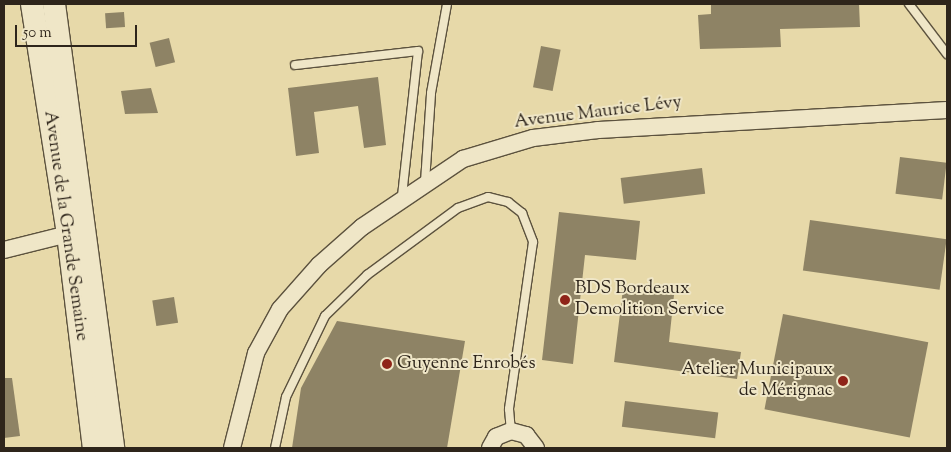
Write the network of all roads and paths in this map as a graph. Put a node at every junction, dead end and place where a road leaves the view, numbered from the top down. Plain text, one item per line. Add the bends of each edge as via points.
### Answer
1 (32, 4) edge
2 (54, 4) edge
3 (447, 4) edge
4 (909, 4) edge
5 (947, 54) edge
6 (296, 65) dead end
7 (947, 110) edge
8 (425, 182) junction
9 (402, 197) junction
10 (68, 234) junction
11 (4, 250) edge
12 (511, 431) junction
13 (94, 448) edge
14 (113, 448) edge
15 (232, 448) edge
16 (275, 448) edge
17 (490, 448) edge
18 (536, 448) edge

1 - 10 main road, Avenue de la Grande Semaine
2 - 14 main road, Avenue de la Grande Semaine
3 - 8 lane via 431,93
4 - 5 lane
6 - 9 lane via 418,51
7 - 8 street, Avenue Maurice Lévy via 656,124 533,138 463,159
8 - 9 street, Avenue Maurice Lévy
9 - 15 street, Avenue Maurice Lévy via 319,264 272,320 256,353
10 - 11 street
10 - 13 main road, Avenue de la Grande Semaine
12 - 16 lane via 509,408 532,242 522,213 508,202 488,197 458,208 367,275 325,316 286,397
12 - 17 street via 496,437
12 - 18 street via 526,435

